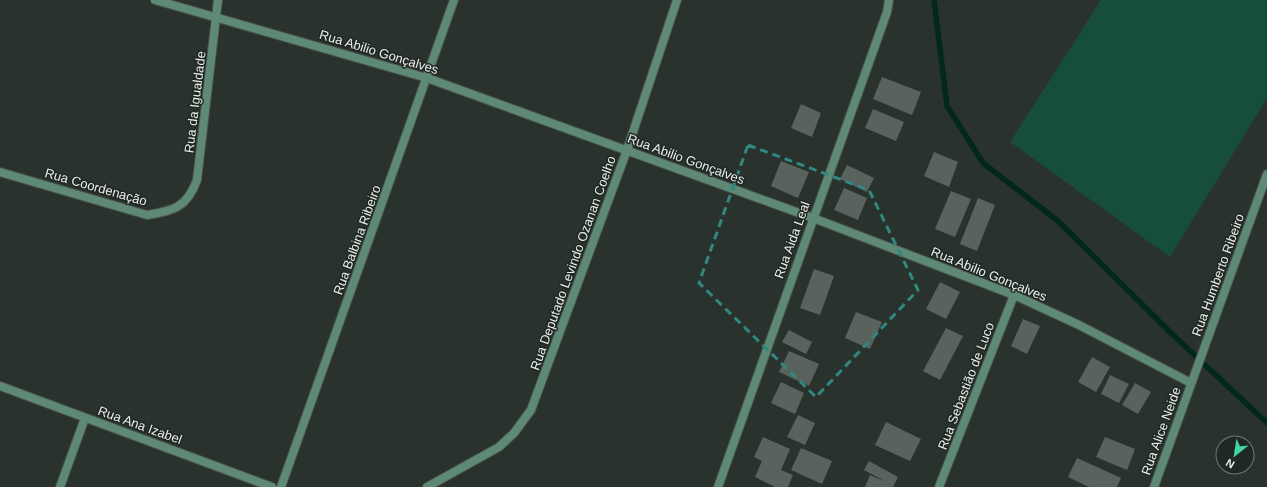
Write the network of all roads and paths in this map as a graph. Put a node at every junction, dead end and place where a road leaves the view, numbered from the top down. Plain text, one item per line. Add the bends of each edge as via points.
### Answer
1 (155, 0) edge
2 (218, 0) edge
3 (454, 0) edge
4 (677, 0) edge
5 (889, 0) edge
6 (217, 18) junction
7 (427, 78) junction
8 (627, 150) junction
9 (0, 172) edge
10 (1267, 174) edge
11 (184, 202) joint
12 (813, 218) junction
13 (1014, 295) junction
14 (1193, 380) junction
15 (0, 386) edge
16 (85, 418) junction
17 (60, 487) edge
18 (272, 487) edge
19 (281, 487) edge
20 (427, 487) edge
21 (718, 487) edge
22 (939, 487) edge
23 (1154, 487) edge

1 - 6 street, Rua Abilio Gonçalves
2 - 6 street, Rua da Igualdade
3 - 7 street, Rua Balbina Ribeiro
4 - 8 street, Rua Deputado Levindo Ozanan Coelho
5 - 12 street, Rua Aida Leal via 887,12
6 - 7 street, Rua Abilio Gonçalves
6 - 11 street, Rua da Igualdade via 197,180 193,191
7 - 8 street, Rua Abilio Gonçalves
7 - 19 street, Rua Balbina Ribeiro
8 - 12 street, Rua Abilio Gonçalves
8 - 20 street, Rua Deputado Levindo Ozanan Coelho via 531,410 499,446
9 - 11 street, Rua Coordenação via 147,215 170,211
10 - 14 street, Rua Humberto Ribeiro
12 - 13 street, Rua Abilio Gonçalves
12 - 21 street, Rua Aida Leal
13 - 14 street, Rua Abilio Gonçalves
13 - 22 street, Rua Sebastião de Luco
14 - 23 street, Rua Alice Neide
15 - 16 street, Rua Ana Izabel
16 - 17 street
16 - 18 street, Rua Ana Izabel

